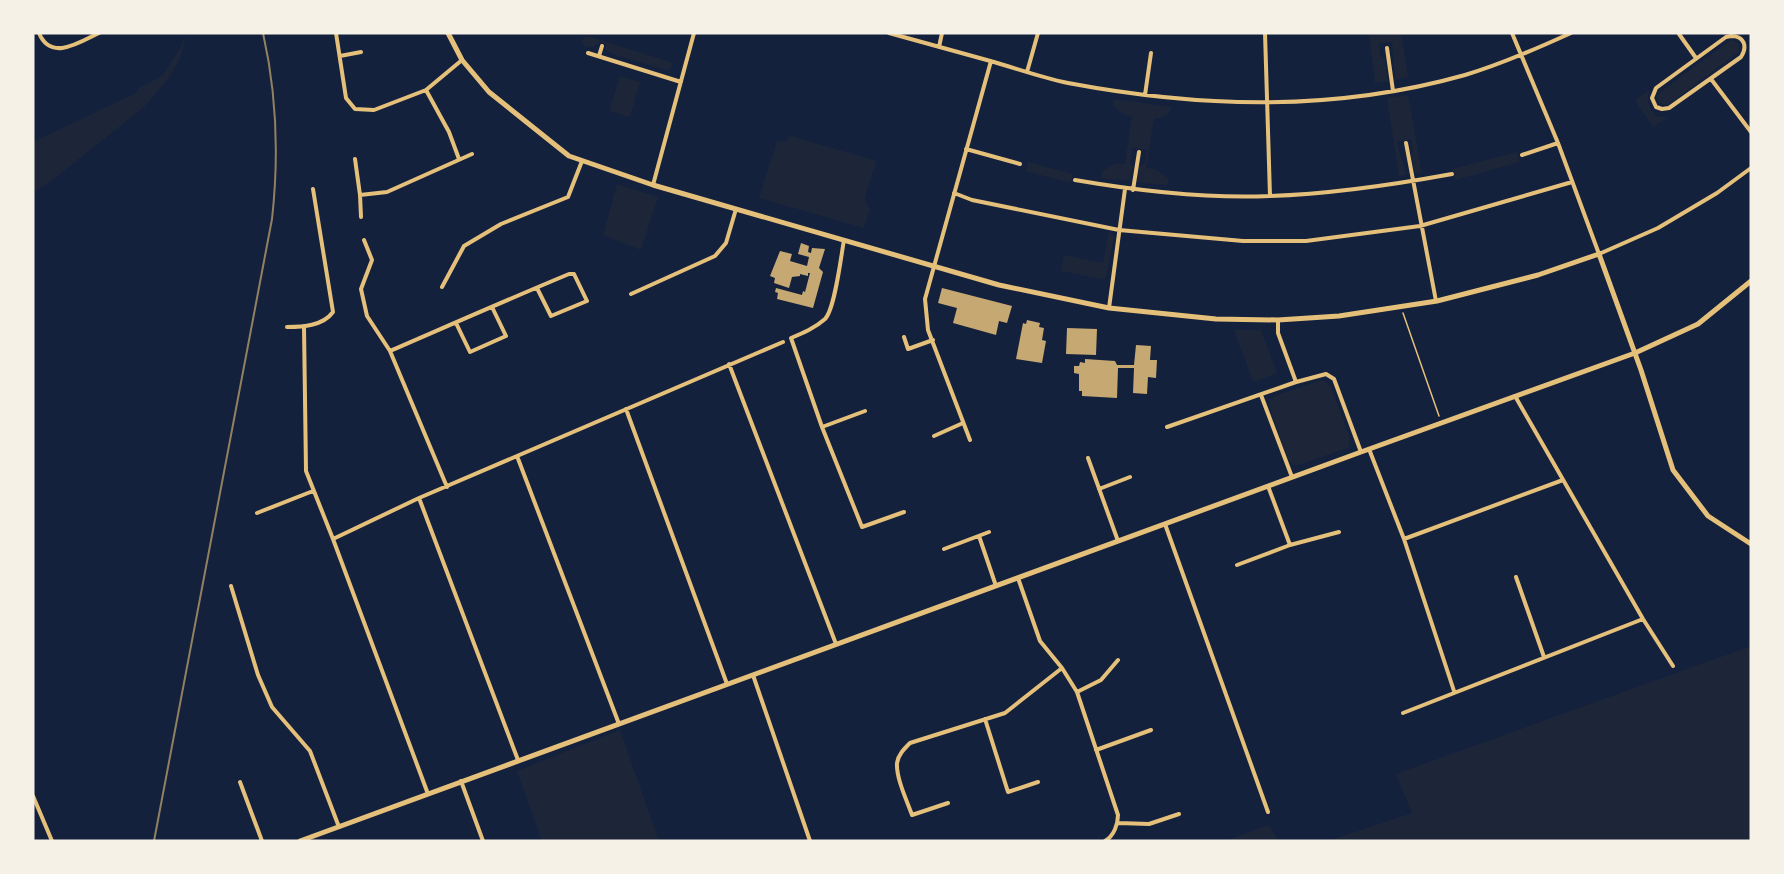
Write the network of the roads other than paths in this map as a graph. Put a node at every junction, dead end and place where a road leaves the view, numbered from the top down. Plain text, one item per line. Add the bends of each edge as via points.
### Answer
1 (39, 33) edge
2 (99, 33) edge
3 (336, 33) edge
4 (448, 33) edge
5 (694, 33) edge
6 (889, 33) edge
7 (942, 33) edge
8 (1038, 33) edge
9 (1265, 33) edge
10 (1512, 33) edge
11 (1570, 33) edge
12 (1678, 34) edge
13 (602, 46) dead end
14 (939, 47) junction
15 (1387, 48) dead end
16 (361, 52) dead end
17 (588, 53) dead end
18 (1152, 53) dead end
19 (340, 56) junction
20 (598, 56) junction
21 (1520, 56) junction
22 (1696, 58) junction
23 (462, 60) junction
24 (991, 61) junction
25 (1027, 72) junction
26 (1711, 79) junction
27 (681, 82) junction
28 (426, 90) junction
29 (1392, 91) junction
30 (1145, 95) junction
31 (1266, 104) junction
32 (1751, 132) edge
33 (1406, 143) dead end
34 (1558, 143) junction
35 (966, 149) junction
36 (1139, 152) dead end
37 (472, 154) dead end
38 (1522, 155) dead end
39 (355, 159) dead end
40 (459, 159) junction
41 (582, 161) junction
42 (1020, 164) dead end
43 (1751, 168) edge
44 (1452, 174) dead end
45 (1075, 180) dead end
46 (1413, 181) junction
47 (1572, 182) junction
48 (653, 184) junction
49 (313, 189) dead end
50 (1125, 189) junction
51 (1133, 190) junction
52 (954, 193) junction
53 (360, 195) junction
54 (1270, 196) junction
55 (736, 209) junction
56 (361, 217) dead end
57 (1420, 225) junction
58 (1119, 230) junction
59 (364, 240) dead end
60 (844, 240) junction
61 (1599, 254) junction
62 (933, 265) junction
63 (1751, 281) edge
64 (442, 287) dead end
65 (537, 288) junction
66 (631, 294) dead end
67 (1437, 302) junction
68 (492, 307) junction
69 (1109, 308) junction
70 (1278, 320) junction
71 (456, 322) junction
72 (287, 327) dead end
73 (304, 327) junction
74 (904, 337) dead end
75 (933, 340) junction
76 (783, 342) dead end
77 (390, 351) junction
78 (1635, 353) junction
79 (729, 364) junction
80 (1296, 382) junction
81 (1261, 395) junction
82 (1515, 396) junction
83 (626, 409) junction
84 (865, 411) dead end
85 (963, 423) junction
86 (822, 427) junction
87 (1167, 427) dead end
88 (934, 436) dead end
89 (970, 441) dead end
90 (1369, 449) junction
91 (1361, 452) junction
92 (517, 456) junction
93 (1088, 458) dead end
94 (1130, 477) dead end
95 (1292, 477) junction
96 (1563, 480) junction
97 (1268, 486) junction
98 (447, 487) junction
99 (1099, 489) junction
100 (313, 491) junction
101 (418, 498) junction
102 (904, 512) dead end
103 (257, 513) dead end
104 (1165, 524) junction
105 (989, 532) dead end
106 (1339, 532) dead end
107 (979, 536) junction
108 (333, 539) junction
109 (1404, 539) junction
110 (1118, 541) junction
111 (1751, 544) edge
112 (1290, 545) junction
113 (944, 549) dead end
114 (1237, 565) dead end
115 (1516, 577) dead end
116 (1018, 578) junction
117 (231, 586) dead end
118 (996, 587) junction
119 (1643, 619) junction
120 (836, 645) junction
121 (1544, 657) junction
122 (1118, 660) dead end
123 (1673, 666) dead end
124 (1062, 668) junction
125 (753, 675) junction
126 (727, 684) junction
127 (1077, 692) junction
128 (1454, 692) junction
129 (1403, 713) dead end
130 (985, 719) junction
131 (619, 724) junction
132 (1151, 730) dead end
133 (1096, 750) junction
134 (518, 760) junction
135 (240, 782) dead end
136 (461, 782) junction
137 (1038, 782) dead end
138 (428, 794) junction
139 (33, 796) edge
140 (948, 803) dead end
141 (1268, 812) dead end
142 (1179, 814) dead end
143 (1118, 823) junction
144 (339, 827) junction
145 (52, 841) edge
146 (262, 841) edge
147 (300, 841) edge
148 (483, 841) edge
149 (810, 841) edge
150 (1105, 841) edge

1 - 2 street via 42,40 63,49
3 - 19 street
4 - 23 street
5 - 27 street
6 - 14 street
7 - 14 street
8 - 25 street
9 - 31 street
10 - 21 street
11 - 21 street
12 - 22 street
13 - 20 street
14 - 24 street
15 - 29 street
16 - 19 street
17 - 20 street
18 - 30 street
19 - 28 street via 346,99 355,109 374,110
20 - 27 street
21 - 29 street via 1465,75
21 - 34 street
22 - 26 street via 1726,37 1743,40 1741,57
22 - 26 street via 1656,87 1652,94 1654,105 1669,108
23 - 28 street
23 - 41 street via 489,92 569,156
24 - 25 street
24 - 35 street
25 - 30 street
26 - 32 street
27 - 48 street
28 - 40 street
29 - 31 street via 1328,101
30 - 31 street
31 - 54 street
33 - 46 street
34 - 38 street
34 - 47 street
35 - 42 street
35 - 52 street
36 - 51 street
37 - 40 street
39 - 53 street
40 - 53 street via 387,192
41 - 48 street
41 - 64 street via 568,197 501,224 464,246
43 - 61 street via 1658,228
44 - 46 street
45 - 50 street
46 - 54 street via 1339,192
46 - 57 street
47 - 57 street
47 - 61 street
48 - 55 street
49 - 73 street via 333,312 328,319
50 - 51 street
50 - 58 street
51 - 54 street
52 - 58 street
52 - 62 street
53 - 56 street
55 - 60 street
55 - 66 street via 726,243 715,256
57 - 58 street via 1306,241 1243,241
57 - 67 street
58 - 69 street
59 - 77 street via 372,260 362,289 367,316
60 - 62 street
60 - 86 street via 827,318 791,338
61 - 67 street via 1539,275
61 - 78 street
62 - 69 street via 999,285
62 - 75 street via 925,299
63 - 78 street via 1698,324
65 - 65 street via 574,274 587,301 551,316
65 - 68 street
67 - 70 street
68 - 71 street
68 - 71 street via 506,336 470,352
69 - 70 street via 1216,319
70 - 80 street via 1278,333
71 - 77 street
72 - 73 street
73 - 100 street via 306,471
74 - 75 street via 908,349
75 - 85 street
76 - 79 street
77 - 98 street
78 - 82 street
78 - 111 street via 1673,470 1708,516
79 - 83 street
79 - 120 street
80 - 81 street
80 - 91 street via 1320,374 1335,379
81 - 87 street
81 - 95 street
82 - 90 street
82 - 96 street
83 - 92 street
83 - 126 street
84 - 86 street
85 - 88 street
85 - 89 street
86 - 102 street via 862,527
90 - 91 street
90 - 109 street
91 - 95 street
92 - 98 street
92 - 131 street
93 - 99 street
94 - 99 street
95 - 97 street
96 - 109 street
96 - 119 street
97 - 104 street
97 - 112 street
98 - 101 street
99 - 110 street
100 - 103 street
100 - 108 street
101 - 108 street
101 - 134 street
104 - 110 street
104 - 141 street
105 - 107 street
106 - 112 street
107 - 113 street
107 - 118 street
108 - 138 street
109 - 128 street
110 - 116 street
112 - 114 street
115 - 121 street
116 - 118 street
116 - 124 street via 1040,641
117 - 144 street via 272,707 310,751
118 - 120 street
119 - 121 street
119 - 123 street
120 - 125 street
121 - 128 street
122 - 127 street via 1101,680
124 - 127 street
124 - 130 street via 1005,713
125 - 126 street
125 - 149 street
126 - 131 street
127 - 133 street
128 - 129 street
130 - 137 street via 1008,792
130 - 140 street via 910,743 903,750 897,764 912,815
131 - 134 street
132 - 133 street
133 - 143 street
134 - 136 street
135 - 146 street
136 - 138 street
136 - 148 street
138 - 144 street
139 - 145 street
142 - 143 street via 1149,824
143 - 150 street
144 - 147 street

